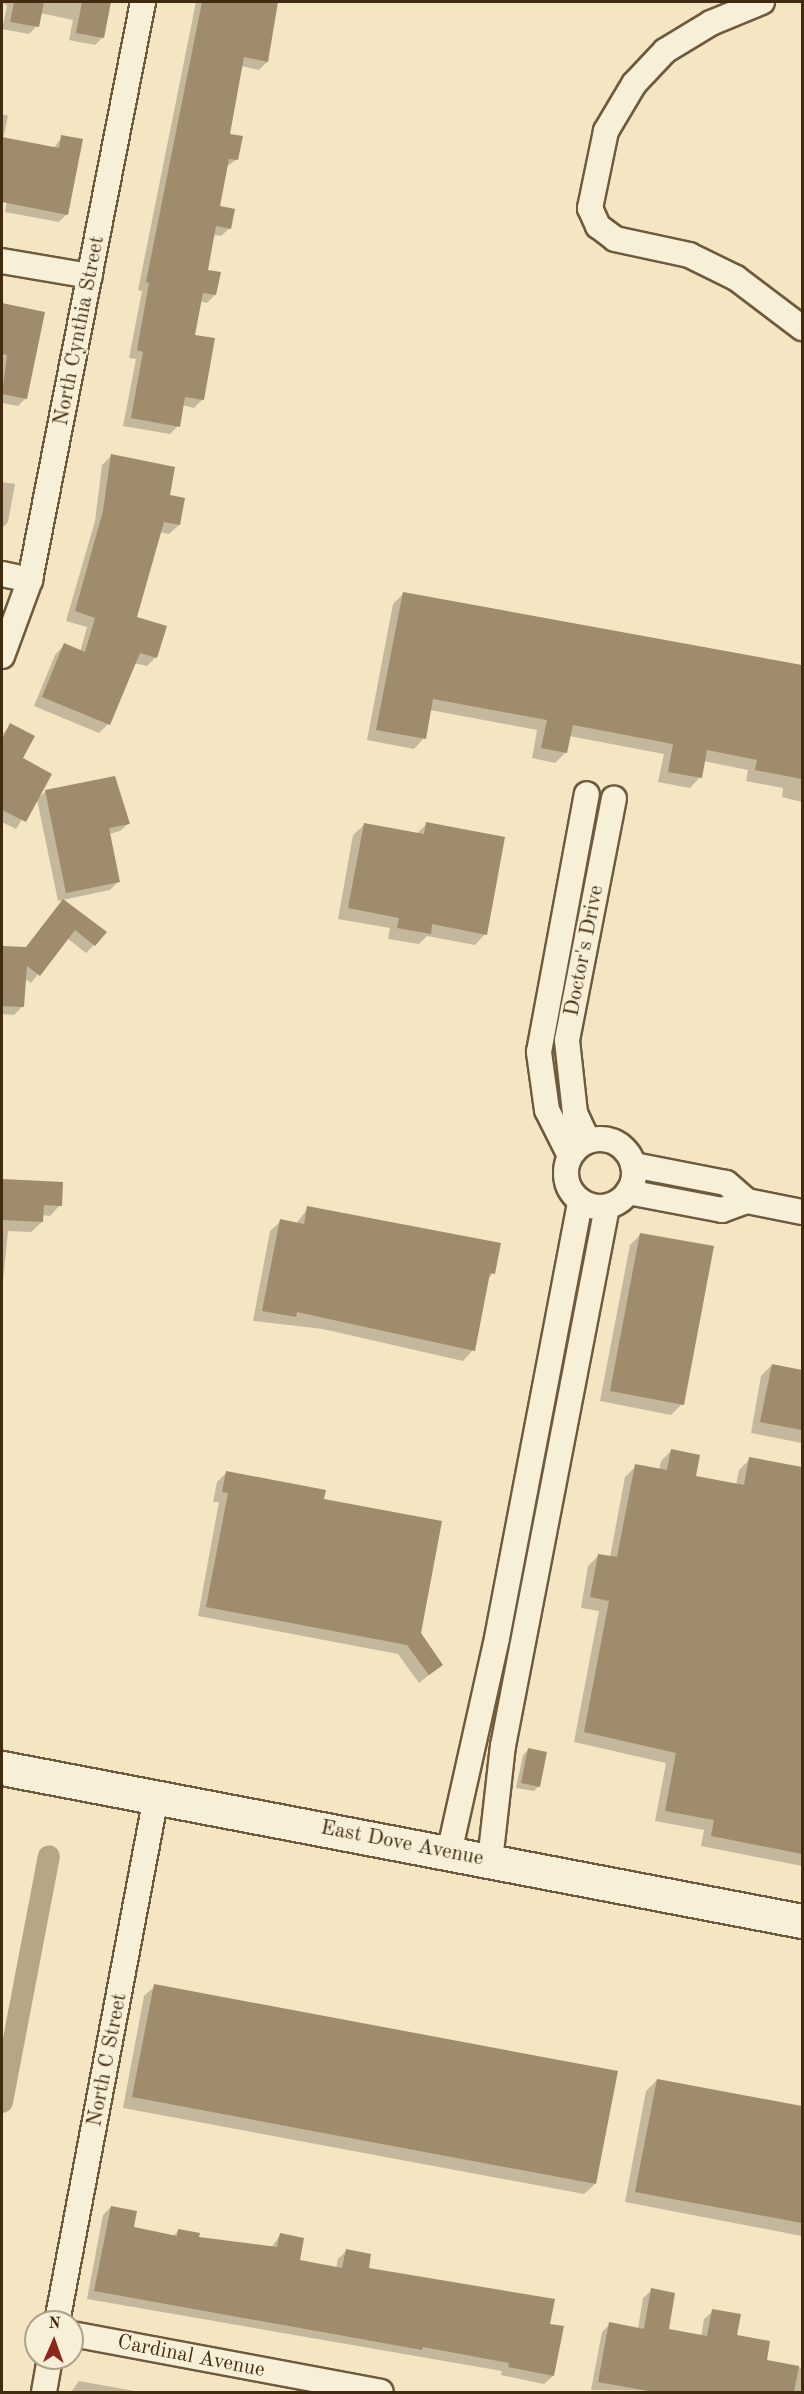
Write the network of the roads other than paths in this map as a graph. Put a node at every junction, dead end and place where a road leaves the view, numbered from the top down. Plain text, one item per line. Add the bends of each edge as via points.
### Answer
1 (143, 2) edge
2 (762, 2) edge
3 (2, 261) edge
4 (90, 276) junction
5 (802, 328) edge
6 (2, 574) edge
7 (30, 580) junction
8 (2, 656) edge
9 (587, 794) dead end
10 (614, 799) dead end
11 (576, 857) junction
12 (602, 861) junction
13 (541, 1035) junction
14 (567, 1040) junction
15 (564, 1116) junction
16 (579, 1148) junction
17 (633, 1165) junction
18 (628, 1192) junction
19 (580, 1201) junction
20 (747, 1201) junction
21 (607, 1207) junction
22 (802, 1212) edge
23 (557, 1326) junction
24 (583, 1330) junction
25 (543, 1400) junction
26 (569, 1405) junction
27 (533, 1451) junction
28 (559, 1456) junction
29 (508, 1580) junction
30 (535, 1584) junction
31 (497, 1638) junction
32 (524, 1643) junction
33 (480, 1717) junction
34 (508, 1722) junction
35 (2, 1768) edge
36 (156, 1797) junction
37 (449, 1853) junction
38 (490, 1861) junction
39 (802, 1922) edge
40 (59, 2310) edge
41 (84, 2336) edge
42 (48, 2370) edge
43 (44, 2392) edge
44 (381, 2392) edge

1 - 4 street, North Cynthia Street
2 - 5 street via 711,23 665,51 634,84 606,131 590,208 597,226 615,239 689,255 736,278
3 - 4 street
4 - 7 street, North Cynthia Street
6 - 7 street
7 - 8 street, North Cynthia Street
9 - 11 street, Doctor's Drive
10 - 12 street, Doctor's Drive
11 - 12 street, Doctor's Drive
11 - 13 street, Doctor's Drive
12 - 14 street, Doctor's Drive
13 - 14 street, Doctor's Drive
13 - 15 street, Doctor's Drive via 539,1052 547,1110
14 - 15 street, Doctor's Drive
15 - 16 street, Doctor's Drive
16 - 17 street via 604,1139 618,1144
16 - 19 street, Doctor's Drive via 567,1183
17 - 18 street
17 - 20 street via 726,1183
18 - 20 street via 722,1210
18 - 21 street
19 - 21 street
19 - 23 street
20 - 22 street
21 - 24 street
23 - 24 street
23 - 25 street
24 - 26 street
25 - 26 street
25 - 27 street
26 - 28 street
27 - 28 street
27 - 29 street
28 - 30 street
29 - 30 street
29 - 31 street
30 - 32 street
31 - 32 street
31 - 33 street
32 - 34 street
33 - 34 street
33 - 37 street
34 - 38 street
35 - 36 main road, East Dove Avenue
36 - 37 main road, East Dove Avenue
36 - 40 street, North C Street
37 - 38 main road, East Dove Avenue
38 - 39 main road, East Dove Avenue
41 - 44 street, Cardinal Avenue
42 - 43 street

